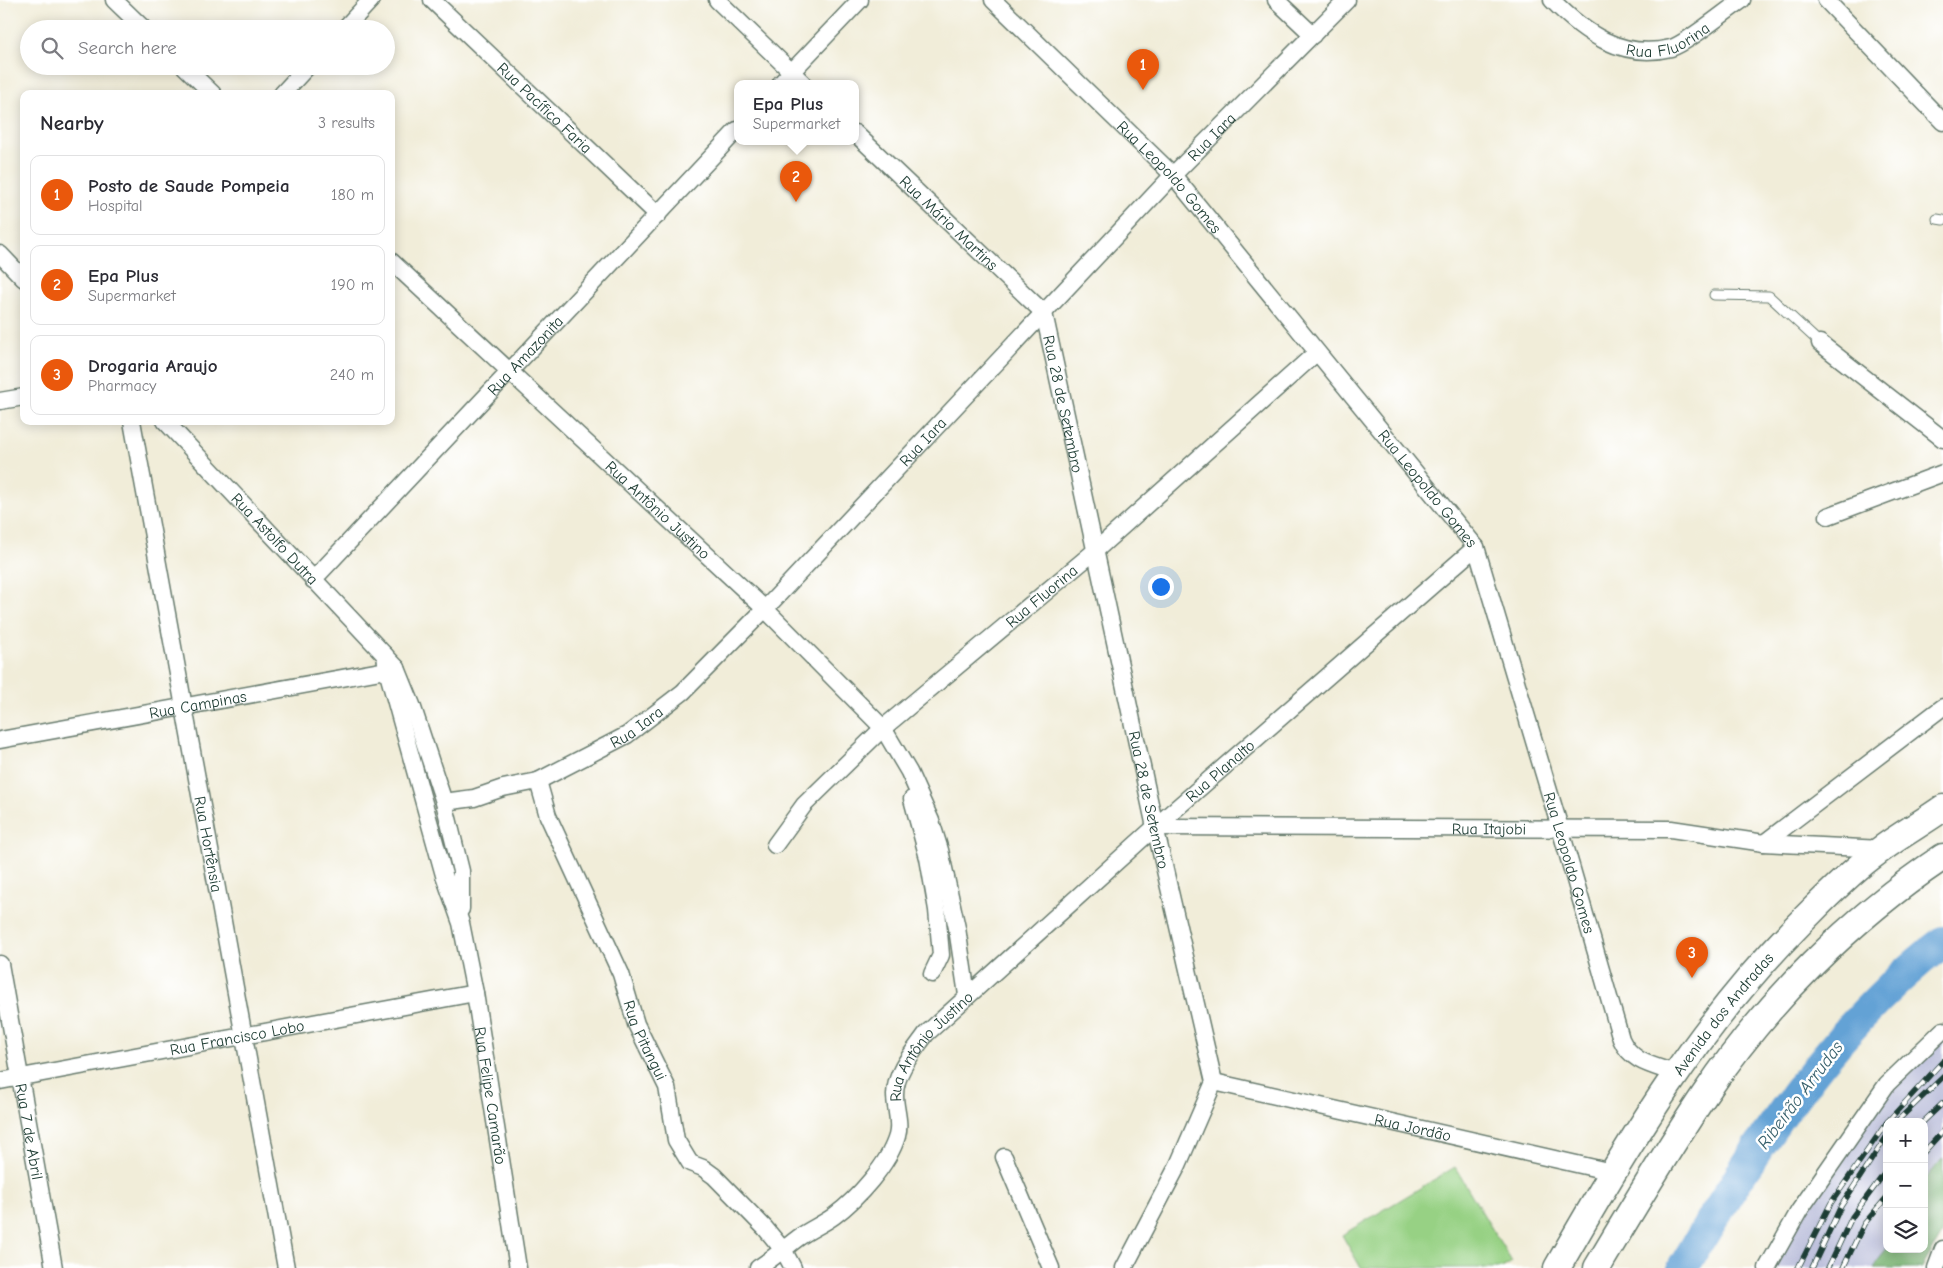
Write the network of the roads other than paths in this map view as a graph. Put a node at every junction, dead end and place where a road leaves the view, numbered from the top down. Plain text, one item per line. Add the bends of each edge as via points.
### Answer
1 (114, 0) edge
2 (371, 0) edge
3 (432, 0) edge
4 (717, 0) edge
5 (860, 0) edge
6 (993, 0) edge
7 (1276, 0) edge
8 (1347, 0) edge
9 (1552, 0) edge
10 (1742, 0) edge
11 (1826, 0) edge
12 (135, 20) edge
13 (352, 20) edge
14 (1313, 36) junction
15 (193, 75) edge
16 (300, 75) edge
17 (792, 80) edge
18 (209, 90) edge
19 (286, 90) edge
20 (1942, 120) edge
21 (734, 133) edge
22 (859, 137) edge
23 (1173, 175) junction
24 (658, 215) junction
25 (0, 254) edge
26 (395, 265) edge
27 (20, 275) edge
28 (1714, 294) dead end
29 (1044, 313) junction
30 (1820, 343) joint
31 (1316, 353) junction
32 (509, 372) junction
33 (20, 398) edge
34 (0, 402) edge
35 (133, 425) edge
36 (169, 425) edge
37 (1943, 440) edge
38 (1943, 474) edge
39 (1828, 516) dead end
40 (1476, 547) junction
41 (1095, 551) junction
42 (312, 580) junction
43 (765, 609) junction
44 (389, 665) junction
45 (184, 706) junction
46 (1943, 707) edge
47 (883, 728) junction
48 (0, 740) edge
49 (909, 772) junction
50 (538, 780) junction
51 (444, 802) junction
52 (1943, 808) edge
53 (1155, 827) junction
54 (1560, 828) junction
55 (1764, 843) junction
56 (775, 846) dead end
57 (1882, 849) junction
58 (1943, 857) edge
59 (461, 923) junction
60 (0, 964) edge
61 (932, 974) dead end
62 (475, 993) junction
63 (967, 995) junction
64 (1943, 1030) edge
65 (244, 1038) junction
66 (1675, 1073) junction
67 (21, 1077) junction
68 (0, 1081) edge
69 (1214, 1082) junction
70 (1004, 1157) dead end
71 (1612, 1172) junction
72 (1642, 1193) junction
73 (1943, 1249) edge
74 (784, 1251) junction
75 (54, 1268) edge
76 (286, 1268) edge
77 (518, 1268) edge
78 (758, 1268) edge
79 (793, 1268) edge
80 (1051, 1268) edge
81 (1124, 1268) edge
82 (1557, 1268) edge
83 (1598, 1268) edge
84 (1767, 1268) edge
85 (1936, 1268) edge

1 - 12 street
2 - 13 street
3 - 24 street, Rua Pacífico Faria
4 - 17 street
5 - 17 street
6 - 23 street, Rua Leopoldo Gomes
7 - 14 street
8 - 14 street, Rua Iara
9 - 10 street, Rua Fluorina via 1587,32 1614,45 1639,50 1672,48
11 - 20 street
14 - 23 street, Rua Iara
15 - 18 street
16 - 19 street
21 - 24 street, Rua Amazonita
22 - 29 street, Rua Mário Martins
23 - 29 street, Rua Iara
23 - 31 street, Rua Leopoldo Gomes
24 - 32 street, Rua Amazonita
25 - 27 street
26 - 32 street, Rua Antônio Justino
28 - 30 lane via 1769,296
29 - 41 street, Rua 28 de Setembro
29 - 43 street, Rua Iara
30 - 37 street
31 - 40 street, Rua Leopoldo Gomes
31 - 41 street, Rua Fluorina
32 - 42 street, Rua Amazonita
32 - 43 street, Rua Antônio Justino
33 - 34 street
35 - 45 street, Rua Hortênsia
36 - 42 street, Rua Astolfo Dutra
38 - 39 street
40 - 53 street, Rua Planalto
40 - 54 street, Rua Leopoldo Gomes
41 - 47 street, Rua Fluorina
41 - 53 street, Rua 28 de Setembro
42 - 44 street, Rua Astolfo Dutra
43 - 47 street, Rua Antônio Justino
43 - 50 street, Rua Iara via 683,692 627,735
44 - 45 street, Rua Campinas
44 - 51 street, Rua Felipe Camarão via 412,705
44 - 59 street, Rua Felipe Camarão via 444,875
45 - 48 street, Rua Campinas
45 - 65 street, Rua Hortênsia
46 - 55 street
47 - 49 street, Rua Antônio Justino
47 - 56 street, Rua Fluorina via 804,805
49 - 61 street, Rua Antônio Justino via 910,793 928,858 937,910 941,954
49 - 63 street, Rua Antônio Justino via 940,850
50 - 51 street, Rua Iara via 474,798
50 - 74 street, Rua Pitangui via 548,816 618,966 636,1024 667,1087 676,1140 690,1163 714,1176
51 - 59 street, Rua Felipe Camarão via 461,872
52 - 57 main road, Avenida dos Andradas
53 - 54 street, Rua Itajobi
53 - 63 street, Rua Planalto
53 - 69 street, Rua 28 de Setembro
54 - 55 street, Rua Itajobi via 1671,829
54 - 66 street, Rua Leopoldo Gomes via 1626,1050 1636,1059
55 - 57 street, Rua Itajobi
57 - 66 main road, Avenida dos Andradas via 1828,894 1778,947 1722,1010
58 - 72 main road, Avenida dos Andradas via 1908,880 1855,924 1772,1008 1706,1093
59 - 62 street, Rua Felipe Camarão
60 - 67 street, Rua 7 de Abril
62 - 65 street, Rua Francisco Lobo
62 - 77 street, Rua Felipe Camarão
63 - 74 street, Rua Antônio Justino via 926,1034 905,1063 895,1094 899,1121 897,1136 879,1169 864,1189 834,1216 798,1238
64 - 84 street via 1887,1084 1799,1211
65 - 67 street, Rua Francisco Lobo
65 - 76 street, Rua Hortênsia
66 - 71 main road, Avenida dos Andradas
67 - 68 street, Rua Francisco Lobo
67 - 75 street, Rua 7 de Abril
69 - 71 street, Rua Jordão
69 - 81 street via 1178,1165
70 - 80 street
71 - 72 main road via 1621,1170 1630,1174
71 - 82 main road, Avenida dos Andradas
72 - 83 main road, Avenida dos Andradas
73 - 85 street
74 - 78 street, Rua Antônio Justino
74 - 79 street, Rua Pitangui

